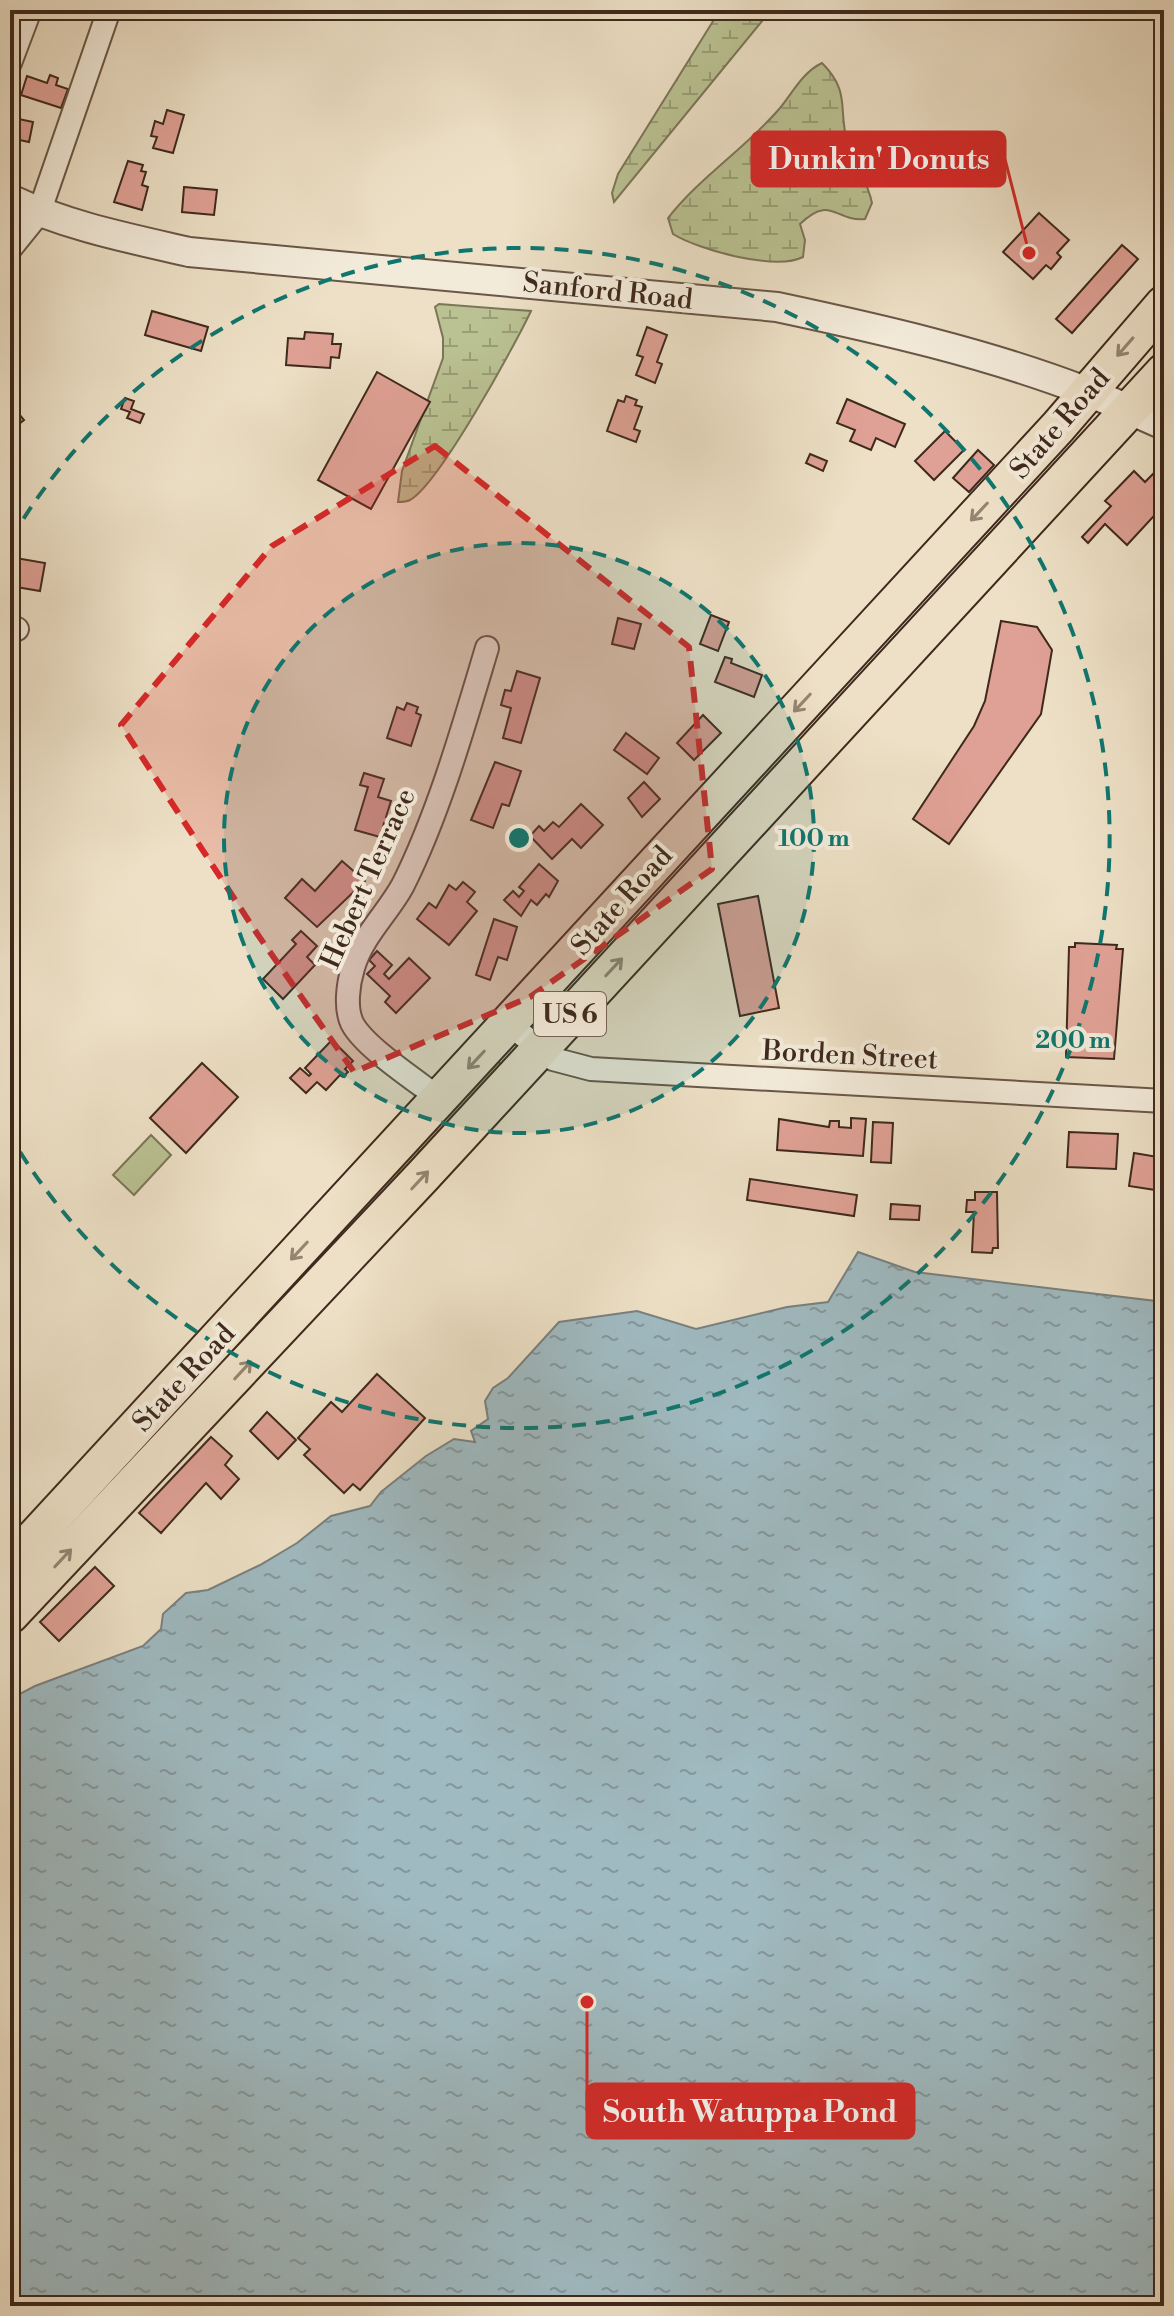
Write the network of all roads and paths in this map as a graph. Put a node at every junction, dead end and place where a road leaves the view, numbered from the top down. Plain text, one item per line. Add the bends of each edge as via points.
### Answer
1 (30, 10) edge
2 (109, 10) edge
3 (10, 63) edge
4 (10, 199) edge
5 (39, 213) junction
6 (10, 249) edge
7 (1164, 304) edge
8 (1164, 372) edge
9 (1087, 391) junction
10 (1128, 411) junction
11 (1164, 425) edge
12 (487, 648) dead end
13 (509, 1024) junction
14 (539, 1048) junction
15 (440, 1099) junction
16 (1164, 1101) edge
17 (129, 1462) junction
18 (10, 1564) edge
19 (10, 1615) edge

1 - 3 street
2 - 5 street
4 - 5 street, Sanford Road
5 - 6 street
5 - 9 street, Sanford Road via 189,252 777,307
7 -> 9 main road, State Road / US 6
8 - 10 main road, State Road / US 6
9 - 10 street, Sanford Road
9 -> 13 main road, State Road / US 6
10 - 11 street, Sanford Road
14 -> 10 main road, State Road / US 6
12 - 15 street, Hebert Terrace via 425,830 402,886 363,946 348,996 352,1023
13 - 14 street, Borden Street
13 -> 15 main road, State Road / US 6
14 - 16 street, Borden Street via 553,1059 591,1069 657,1075
17 -> 14 main road, State Road / US 6
15 -> 17 main road, State Road / US 6
17 - 18 main road, State Road / US 6
19 -> 17 main road, State Road / US 6

